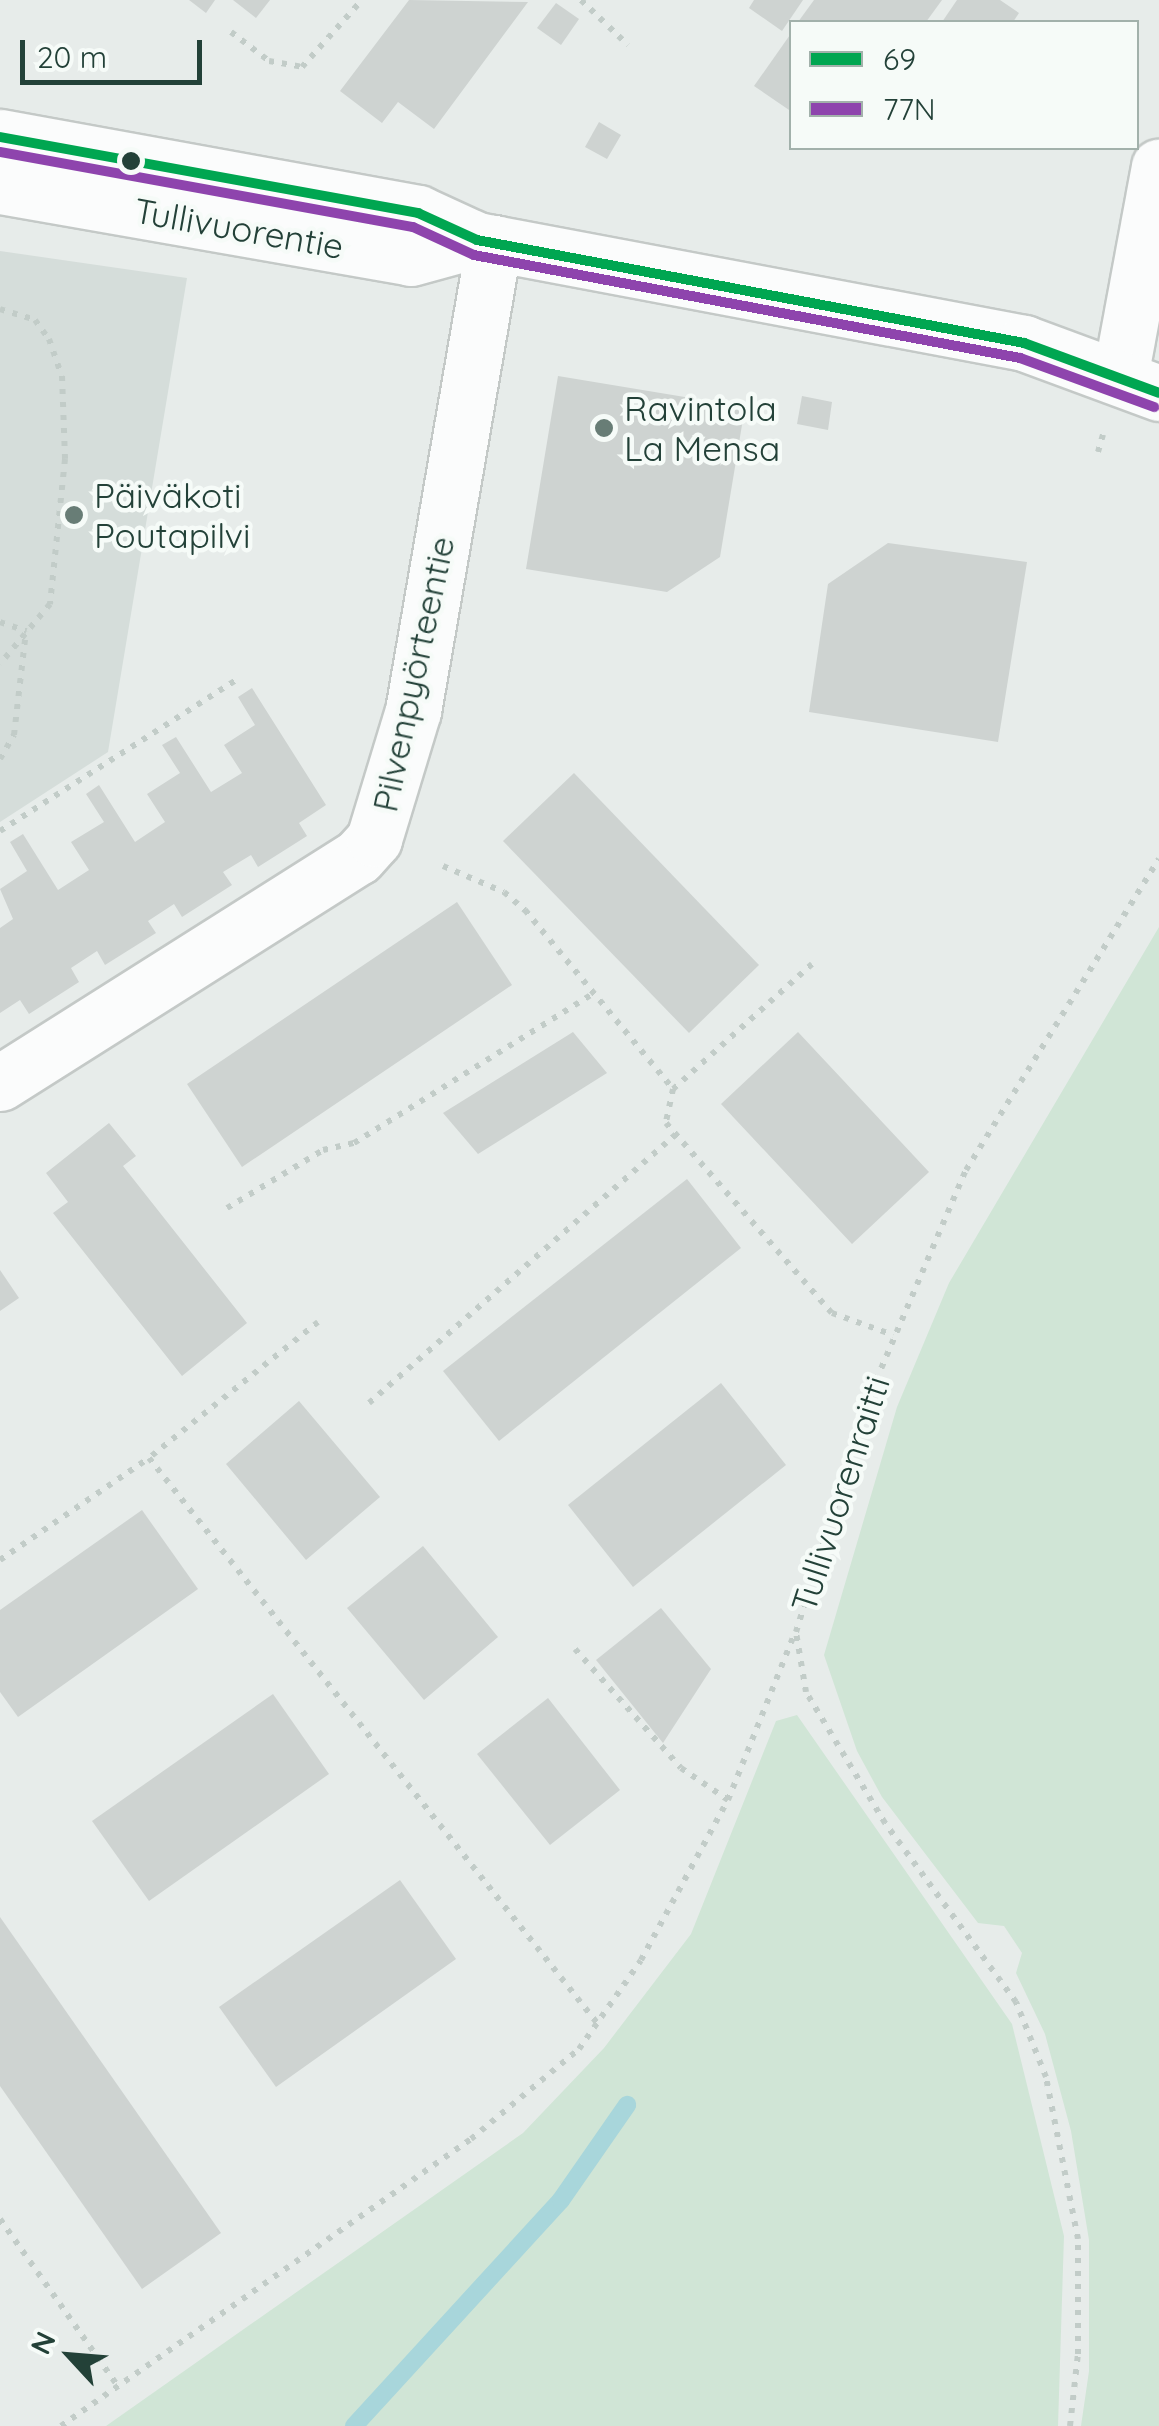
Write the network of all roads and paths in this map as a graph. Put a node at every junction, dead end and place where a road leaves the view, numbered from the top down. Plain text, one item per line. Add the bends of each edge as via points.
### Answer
1 (362, 0) edge
2 (581, 0) edge
3 (232, 32) dead end
4 (628, 45) dead end
5 (0, 137) edge
6 (1159, 168) edge
7 (0, 186) edge
8 (485, 242) junction
9 (0, 309) edge
10 (1146, 383) edge
11 (0, 622) edge
12 (26, 631) junction
13 (0, 664) edge
14 (240, 678) dead end
15 (0, 759) edge
16 (0, 831) edge
17 (1159, 859) edge
18 (443, 866) dead end
19 (812, 964) dead end
20 (594, 993) junction
21 (0, 1083) edge
22 (673, 1089) junction
23 (676, 1134) junction
24 (227, 1208) dead end
25 (318, 1322) dead end
26 (893, 1335) junction
27 (369, 1403) dead end
28 (149, 1458) junction
29 (0, 1560) edge
30 (796, 1632) junction
31 (575, 1649) dead end
32 (728, 1800) junction
33 (597, 2023) junction
34 (0, 2219) edge
35 (118, 2386) junction
36 (62, 2426) edge
37 (1070, 2426) edge

1 - 3 path via 302,67 269,62
2 - 4 path
5 - 8 main road, Tullivuorentie via 418,213
6 - 10 main road
7 - 8 main road, Tullivuorentie via 410,258
8 - 10 main road, Tullivuorentie via 1024,343
8 - 21 main road, Pilvenpyörteentie via 413,711 374,838 358,857
9 - 12 path via 35,320 62,376 66,458 57,573 50,604
11 - 12 path
12 - 13 path
12 - 15 path via 14,735
14 - 16 path
17 - 26 path, Tullivuorenraitti via 966,1170
18 - 20 path via 504,892 526,910
19 - 22 path
20 - 22 path
20 - 24 path via 354,1142 323,1150
22 - 23 path via 666,1124
23 - 26 path via 832,1313
23 - 27 path
25 - 28 path
26 - 30 path, Tullivuorenraitti
28 - 29 path
28 - 33 path
30 - 32 path
30 - 37 path, Tullivuorenraitti via 806,1692 885,1822 1016,2002 1046,2077 1078,2239
31 - 32 path via 681,1768
32 - 33 path via 641,1960
33 - 35 path via 578,2049 472,2138
34 - 35 path
35 - 36 path

